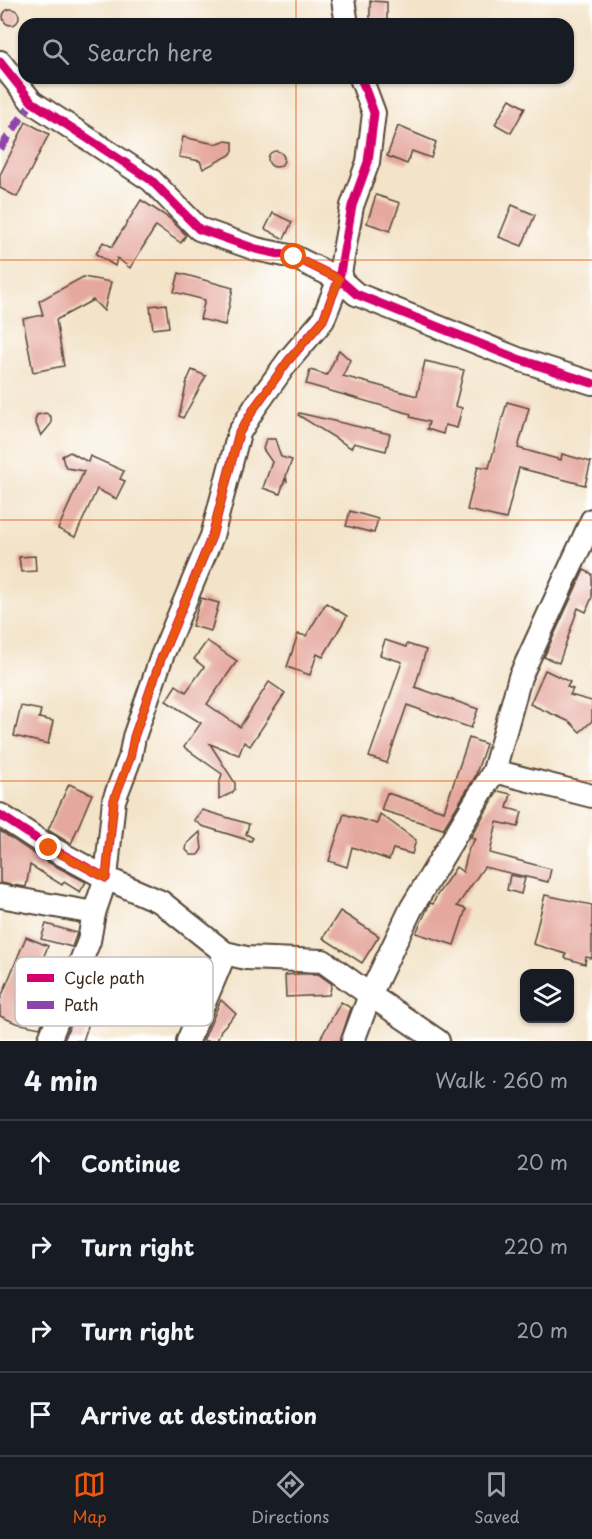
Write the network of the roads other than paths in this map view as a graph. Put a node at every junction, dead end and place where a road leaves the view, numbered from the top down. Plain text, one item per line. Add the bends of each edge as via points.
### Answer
1 (343, 0) edge
2 (346, 18) edge
3 (0, 62) edge
4 (363, 84) edge
5 (339, 279) junction
6 (592, 383) edge
7 (592, 520) edge
8 (494, 771) junction
9 (592, 796) edge
10 (0, 815) edge
11 (106, 878) junction
12 (0, 896) edge
13 (94, 913) junction
14 (225, 953) junction
15 (83, 957) edge
16 (213, 982) edge
17 (370, 995) junction
18 (55, 1026) edge
19 (194, 1026) edge
20 (49, 1041) edge
21 (188, 1041) edge
22 (353, 1041) edge
23 (438, 1041) edge

1 - 2 street
3 - 5 street via 32,102 151,180 199,229 256,249 294,257
4 - 5 street via 374,113 368,162 352,206
5 - 6 street via 356,294 518,359
5 - 11 street via 323,320 288,361 239,433 212,536 162,656 114,800
7 - 8 street via 520,677
8 - 9 street
8 - 17 street via 411,909
10 - 11 street via 49,848
11 - 13 street
11 - 14 street via 161,902
12 - 13 street
13 - 15 street
14 - 16 street
14 - 17 street via 246,958 323,961
17 - 22 street
17 - 23 street
18 - 20 street
19 - 21 street

